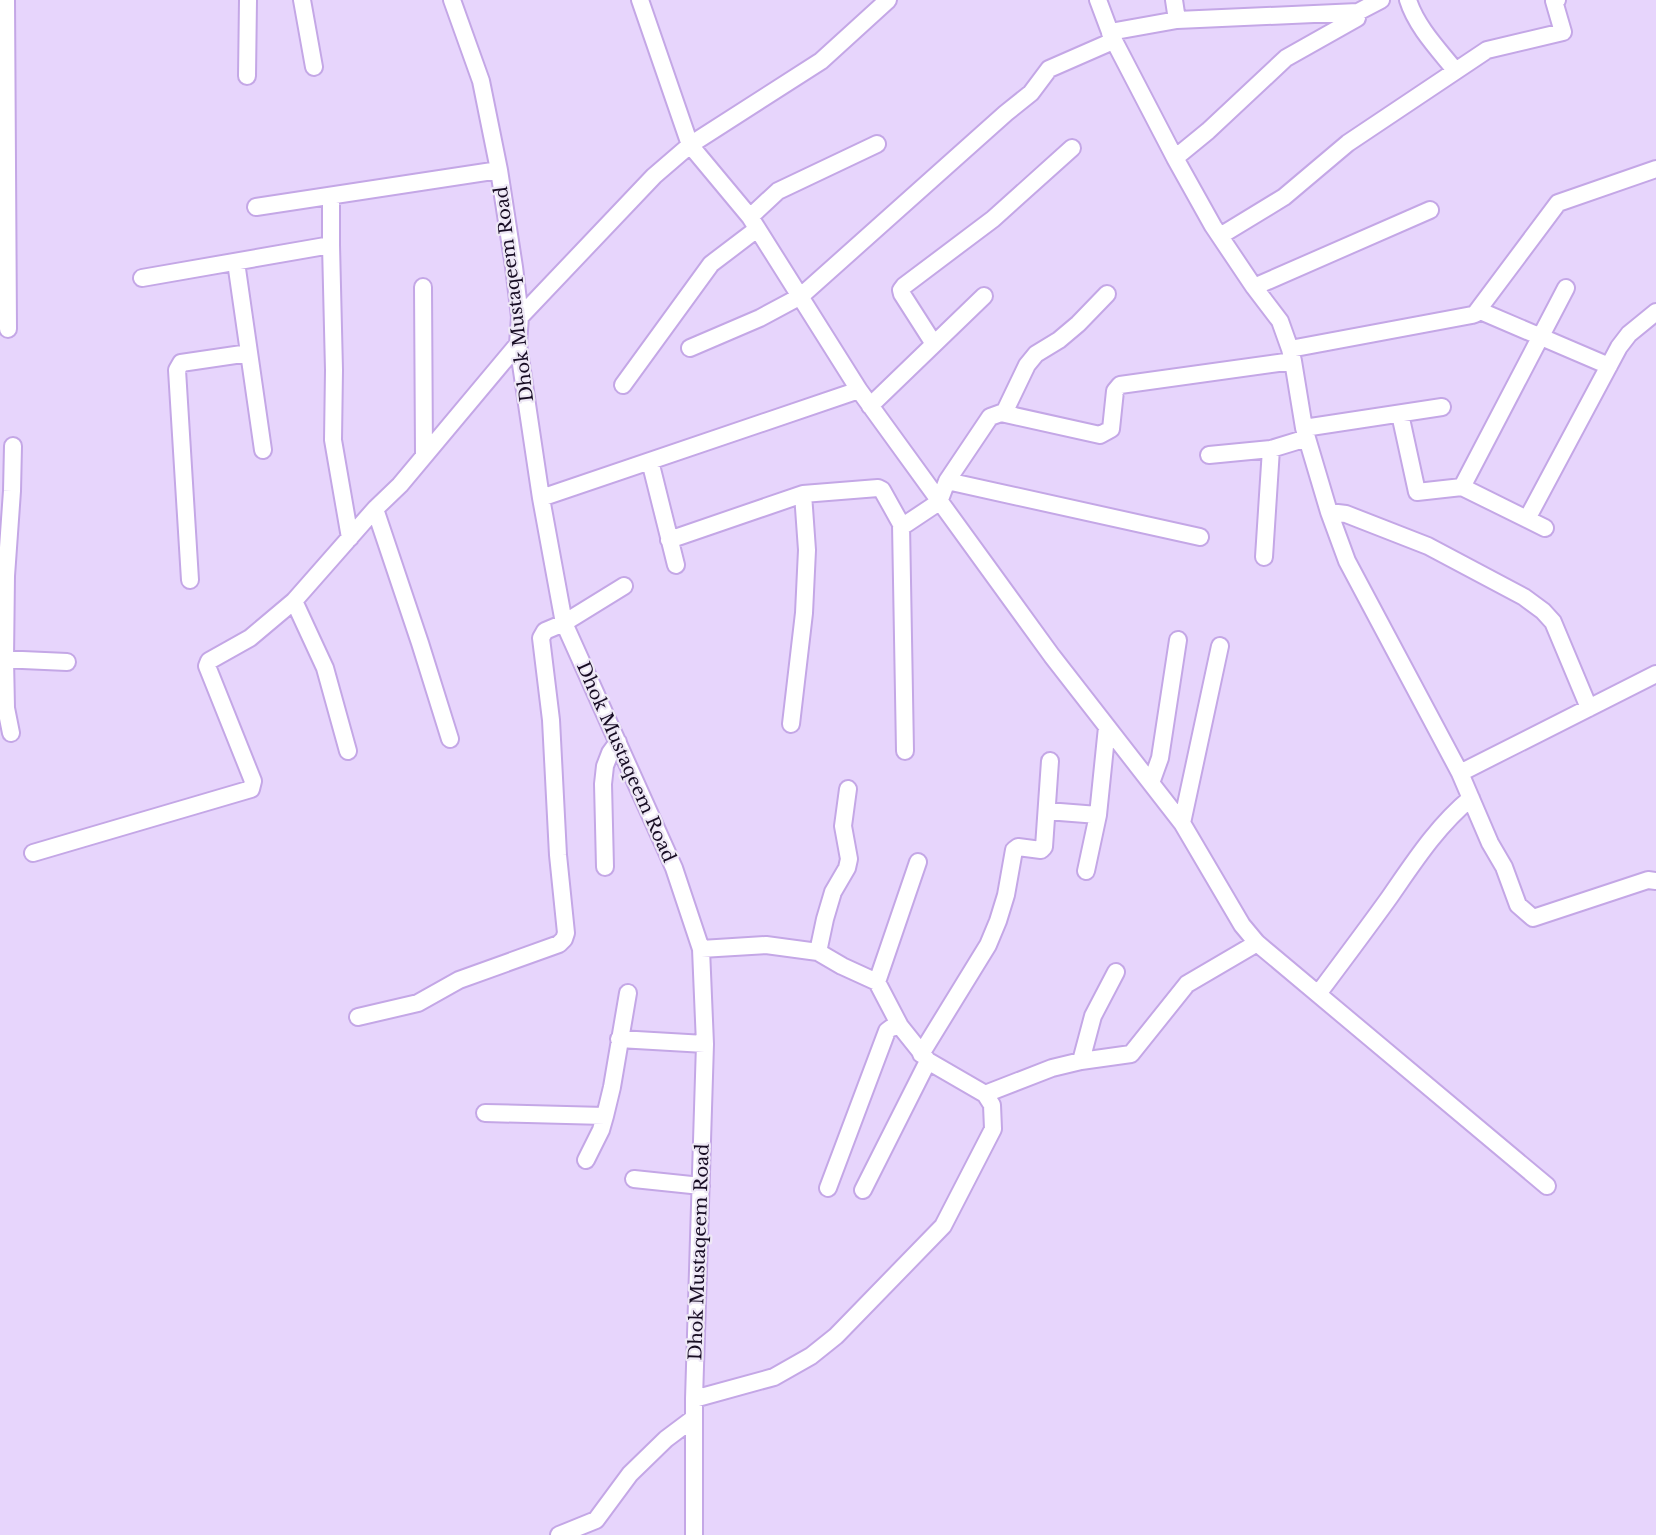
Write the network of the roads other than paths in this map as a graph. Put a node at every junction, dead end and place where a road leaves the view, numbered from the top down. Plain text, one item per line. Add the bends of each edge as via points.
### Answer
1 (6, 0) edge
2 (248, 0) edge
3 (302, 0) edge
4 (452, 0) edge
5 (640, 0) edge
6 (888, 0) edge
7 (1098, 0) edge
8 (1174, 0) edge
9 (1381, 0) edge
10 (1408, 0) edge
11 (1557, 0) edge
12 (1358, 12) junction
13 (1177, 20) junction
14 (1112, 36) junction
15 (314, 67) dead end
16 (1455, 70) junction
17 (247, 76) dead end
18 (4, 144) edge
19 (877, 144) dead end
20 (690, 146) junction
21 (1072, 148) dead end
22 (1175, 158) junction
23 (499, 170) junction
24 (1656, 171) edge
25 (331, 196) junction
26 (256, 207) dead end
27 (1430, 210) dead end
28 (754, 223) junction
29 (1220, 236) junction
30 (331, 245) junction
31 (237, 262) junction
32 (142, 278) dead end
33 (423, 287) dead end
34 (1254, 287) junction
35 (1566, 288) dead end
36 (1107, 294) dead end
37 (801, 296) junction
38 (984, 296) dead end
39 (1478, 310) junction
40 (1656, 312) edge
41 (520, 317) junction
42 (8, 329) dead end
43 (1541, 337) junction
44 (518, 344) junction
45 (934, 344) junction
46 (690, 348) dead end
47 (249, 353) junction
48 (1291, 355) junction
49 (1609, 366) junction
50 (623, 385) dead end
51 (859, 390) junction
52 (870, 406) junction
53 (1442, 407) dead end
54 (1004, 413) junction
55 (1400, 414) junction
56 (1305, 433) junction
57 (13, 446) dead end
58 (1270, 449) junction
59 (263, 450) dead end
60 (1209, 454) dead end
61 (424, 456) junction
62 (650, 461) junction
63 (946, 481) junction
64 (1462, 487) junction
65 (803, 494) junction
66 (541, 498) junction
67 (939, 502) junction
68 (375, 509) junction
69 (1329, 512) junction
70 (1527, 519) junction
71 (901, 524) junction
72 (1545, 528) dead end
73 (1200, 537) dead end
74 (350, 538) junction
75 (669, 540) junction
76 (1264, 557) dead end
77 (676, 565) dead end
78 (190, 580) dead end
79 (624, 586) dead end
80 (294, 601) junction
81 (564, 623) junction
82 (1178, 640) dead end
83 (1220, 646) dead end
84 (2, 659) edge
85 (67, 662) dead end
86 (1656, 674) edge
87 (1589, 708) junction
88 (791, 724) dead end
89 (1107, 727) junction
90 (11, 733) dead end
91 (450, 739) dead end
92 (618, 742) junction
93 (348, 751) dead end
94 (905, 751) dead end
95 (1050, 761) dead end
96 (1460, 773) junction
97 (1151, 783) junction
98 (848, 789) dead end
99 (1471, 798) junction
100 (1047, 811) junction
101 (1098, 815) junction
102 (1182, 823) junction
103 (33, 853) dead end
104 (918, 862) dead end
105 (605, 867) dead end
106 (1086, 871) dead end
107 (1656, 881) edge
108 (1257, 943) junction
109 (701, 949) junction
110 (819, 952) junction
111 (1116, 972) dead end
112 (877, 982) junction
113 (628, 993) dead end
114 (1318, 994) junction
115 (358, 1017) dead end
116 (900, 1026) junction
117 (619, 1038) junction
118 (705, 1044) junction
119 (925, 1058) junction
120 (1081, 1061) junction
121 (985, 1094) junction
122 (485, 1113) dead end
123 (605, 1116) junction
124 (586, 1160) dead end
125 (634, 1179) dead end
126 (701, 1186) junction
127 (1547, 1186) dead end
128 (828, 1188) dead end
129 (863, 1190) dead end
130 (694, 1399) junction
131 (694, 1418) junction
132 (559, 1535) edge
133 (694, 1535) edge

1 - 18 street
2 - 17 street
3 - 15 street
4 - 23 street, Dhok Mustaqeem Road via 481,81
5 - 20 street
6 - 20 street via 821,61
7 - 14 street
8 - 13 street
9 - 12 street
10 - 16 street via 1424,30
11 - 16 street via 1554,1 1563,32 1495,47
12 - 13 street
12 - 22 street via 1357,18 1286,58
13 - 14 street
14 - 22 street
14 - 37 street via 1049,69 1032,93
16 - 29 street via 1348,143 1284,197
18 - 42 street
19 - 28 street via 778,191
20 - 28 street
20 - 41 street via 654,176
21 - 45 street via 993,219 901,290
22 - 29 street
23 - 25 street
23 - 41 street, Dhok Mustaqeem Road
24 - 39 street via 1558,203
25 - 26 street
25 - 30 street
27 - 34 street
28 - 37 street
28 - 50 street via 711,264
29 - 34 street
30 - 31 street
30 - 74 street via 333,440
31 - 32 street
31 - 47 street
33 - 61 street
34 - 48 street via 1280,321
35 - 43 street
36 - 54 street via 1078,324 1036,354
37 - 46 street
37 - 51 street
38 - 45 street
39 - 43 street
39 - 48 street via 1472,315
40 - 49 street via 1629,334
41 - 44 street, Dhok Mustaqeem Road
43 - 49 street
43 - 64 street
44 - 61 street
44 - 66 street, Dhok Mustaqeem Road
45 - 52 street
47 - 59 street
47 - 78 street via 182,363 177,370
48 - 54 street via 1120,385 1115,391 1111,429 1100,435
48 - 56 street
49 - 70 street
51 - 52 street
51 - 62 street
52 - 67 street
53 - 55 street
54 - 63 street via 990,417
55 - 56 street
55 - 64 street via 1417,492
56 - 58 street
56 - 69 street
57 - 84 street
58 - 60 street
58 - 76 street
61 - 68 street
62 - 66 street
62 - 75 street
63 - 67 street
63 - 73 street
64 - 70 street
65 - 71 street via 878,488
65 - 75 street
65 - 88 street via 807,550 804,613
66 - 81 street, Dhok Mustaqeem Road
67 - 71 street
67 - 89 street
68 - 74 street
68 - 91 street
69 - 87 street via 1346,514 1428,546 1543,611 1553,622
69 - 96 street via 1347,561
70 - 72 street
71 - 94 street
74 - 80 street
75 - 77 street
79 - 81 street
80 - 93 street via 325,668
80 - 103 street via 250,638 207,663 253,781 251,789
81 - 92 street, Dhok Mustaqeem Road
81 - 115 street via 545,631 541,638 551,720 564,939 459,980 418,1003
82 - 97 street via 1160,758
83 - 102 street
84 - 85 street
84 - 90 street
86 - 87 street
87 - 96 street
89 - 97 street
89 - 101 street
92 - 105 street via 604,766
92 - 109 street, Dhok Mustaqeem Road via 674,868
95 - 100 street
96 - 99 street
97 - 102 street
98 - 110 street via 843,826 849,859 833,892
99 - 107 street via 1518,905 1533,918 1648,880
99 - 114 street via 1431,838
100 - 101 street
100 - 119 street via 1044,847 1014,850 1006,895 988,945
101 - 106 street
102 - 108 street via 1242,925
104 - 112 street
108 - 114 street
108 - 120 street via 1187,984 1131,1054
109 - 110 street via 766,945
109 - 118 street, Dhok Mustaqeem Road
110 - 112 street
111 - 120 street via 1093,1016
112 - 116 street
113 - 117 street
114 - 127 street
116 - 119 street
116 - 128 street via 887,1031
117 - 118 street
117 - 123 street
118 - 126 street, Dhok Mustaqeem Road
119 - 121 street
119 - 129 street
120 - 121 street
121 - 130 street via 992,1105 993,1129 944,1226 836,1336 811,1356 774,1377
122 - 123 street
123 - 124 street
125 - 126 street
126 - 130 street, Dhok Mustaqeem Road
130 - 131 street, Dhok Mustaqeem Road
131 - 132 street via 630,1474 596,1520
131 - 133 street, Dhok Mustaqeem Road

